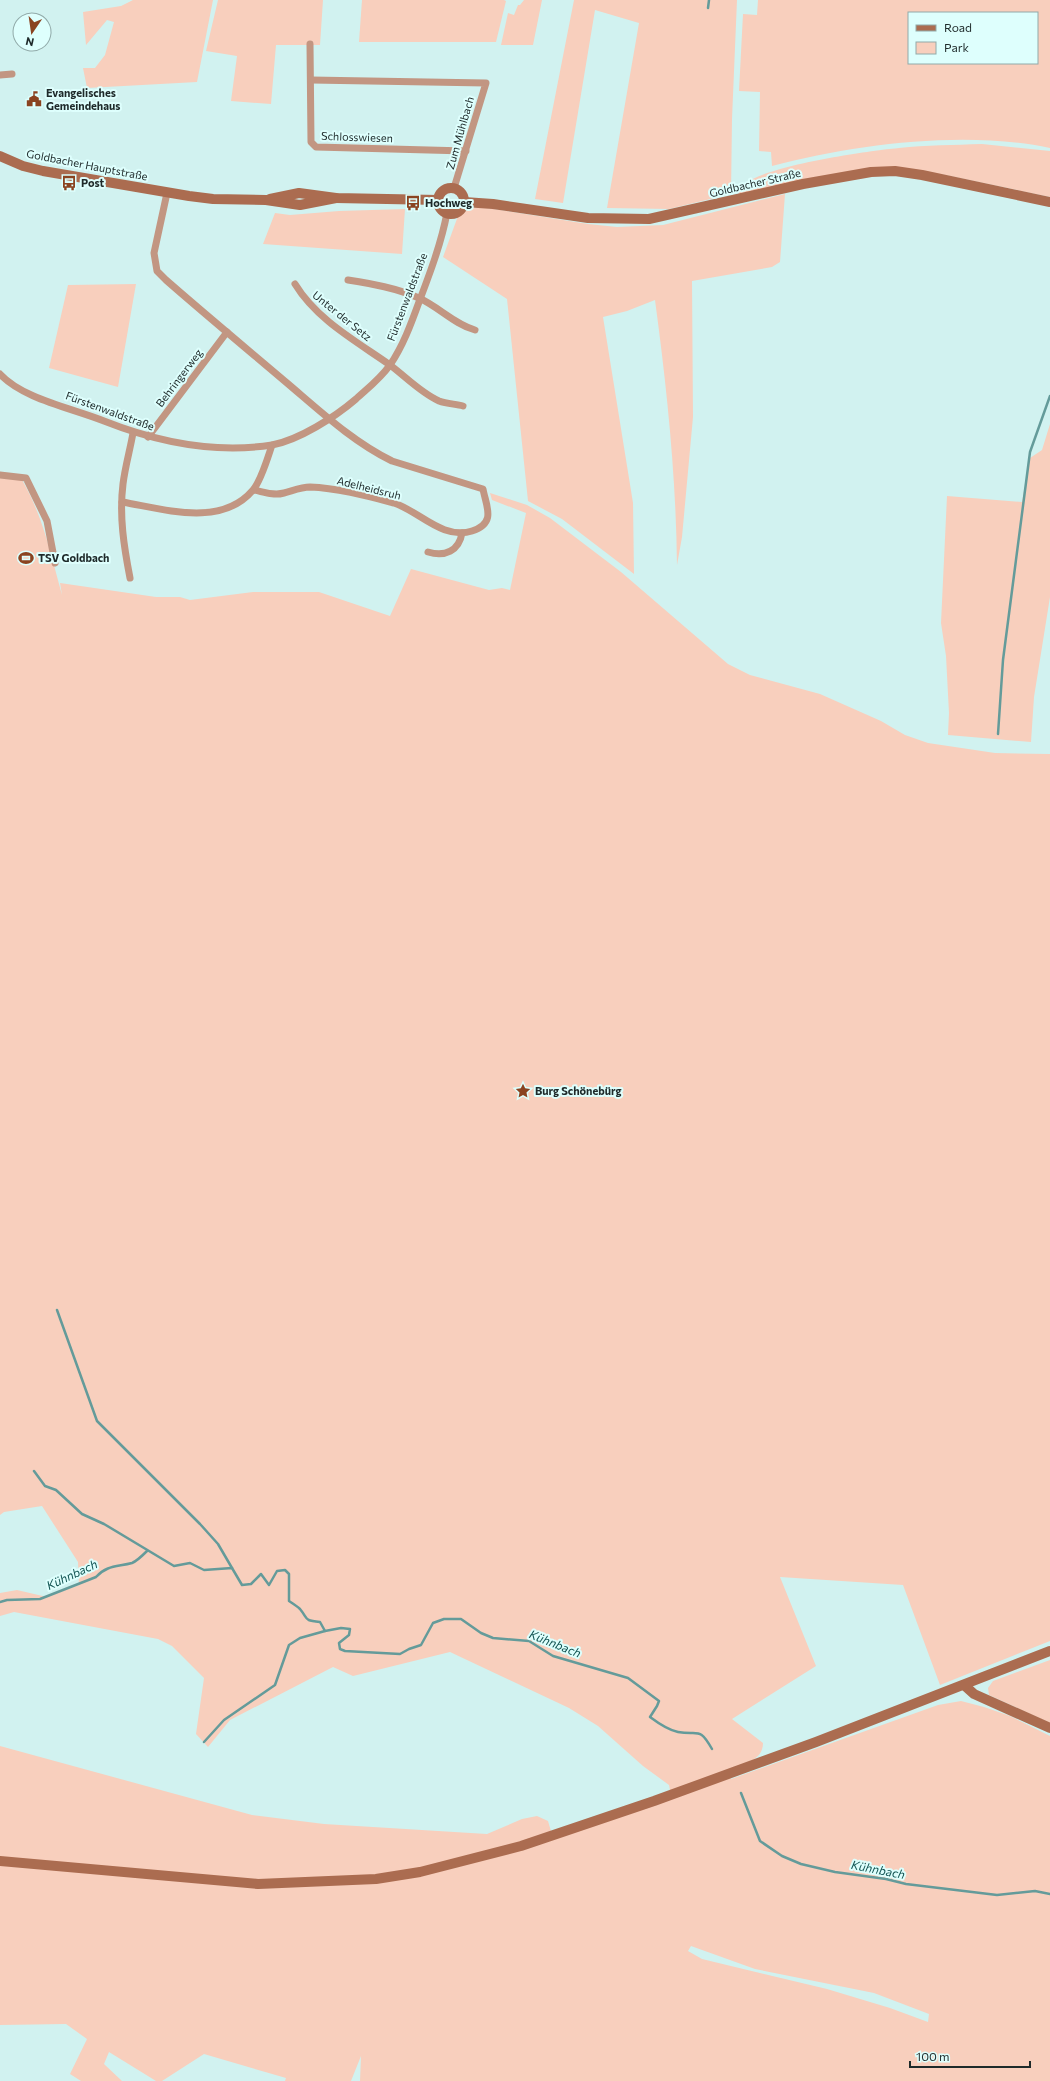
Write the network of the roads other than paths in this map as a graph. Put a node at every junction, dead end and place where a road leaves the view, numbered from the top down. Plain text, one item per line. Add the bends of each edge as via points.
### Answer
1 (310, 44) dead end
2 (12, 74) dead end
3 (0, 75) edge
4 (311, 80) junction
5 (466, 151) junction
6 (0, 156) edge
7 (454, 188) junction
8 (167, 193) junction
9 (438, 200) junction
10 (464, 202) junction
11 (1050, 202) edge
12 (447, 213) junction
13 (348, 280) dead end
14 (295, 284) dead end
15 (420, 299) junction
16 (475, 330) dead end
17 (227, 332) junction
18 (390, 365) junction
19 (0, 374) edge
20 (463, 406) dead end
21 (329, 419) junction
22 (133, 433) junction
23 (148, 437) junction
24 (272, 445) junction
25 (0, 475) edge
26 (254, 490) junction
27 (122, 502) junction
28 (462, 533) junction
29 (428, 552) dead end
30 (55, 563) dead end
31 (130, 578) dead end
32 (1050, 1651) edge
33 (964, 1685) junction
34 (1050, 1728) edge
35 (0, 1861) edge

1 - 4 street, Schlosswiesen
2 - 3 street
4 - 5 street, Schlosswiesen via 311,142 316,147
4 - 5 street, Zum Mühlbach via 486,83
5 - 7 street, Zum Mühlbach
6 - 8 street, Goldbacher Hauptstraße via 43,171
7 - 9 street via 444,190
7 - 10 street via 461,192
8 - 9 street, Goldbacher Hauptstraße via 300,205 336,198
8 - 17 street via 154,253 157,271
9 - 12 street via 442,210
10 - 11 street, Goldbacher Straße via 588,218 648,219 804,184 871,172 895,171
10 - 12 street via 458,212
12 - 15 street, Fürstenwaldstraße via 443,234
13 - 15 street via 386,286
14 - 18 street, Unter der Setz via 305,301 349,338
15 - 16 street via 463,326
15 - 18 street, Fürstenwaldstraße via 407,334
17 - 21 street
17 - 23 street, Behringerweg
18 - 20 street, Unter der Setz via 440,401
18 - 21 street, Fürstenwaldstraße via 374,384
19 - 22 street, Fürstenwaldstraße via 25,392
21 - 24 street, Fürstenwaldstraße via 308,431
21 - 28 street via 379,455 392,461 483,488 489,510 487,520 481,527
22 - 23 street, Fürstenwaldstraße
22 - 27 street
23 - 24 street, Fürstenwaldstraße via 203,447
24 - 26 street
25 - 30 street via 26,478 47,521
26 - 27 street via 233,508 199,514
26 - 28 street, Adelheidsruh via 276,494 308,487 348,493 395,504 432,525
27 - 31 street via 124,544
28 - 29 street via 456,547 449,552
32 - 33 street
33 - 34 street via 974,1694
33 - 35 street via 654,1801 521,1846 420,1872 376,1879 258,1884

